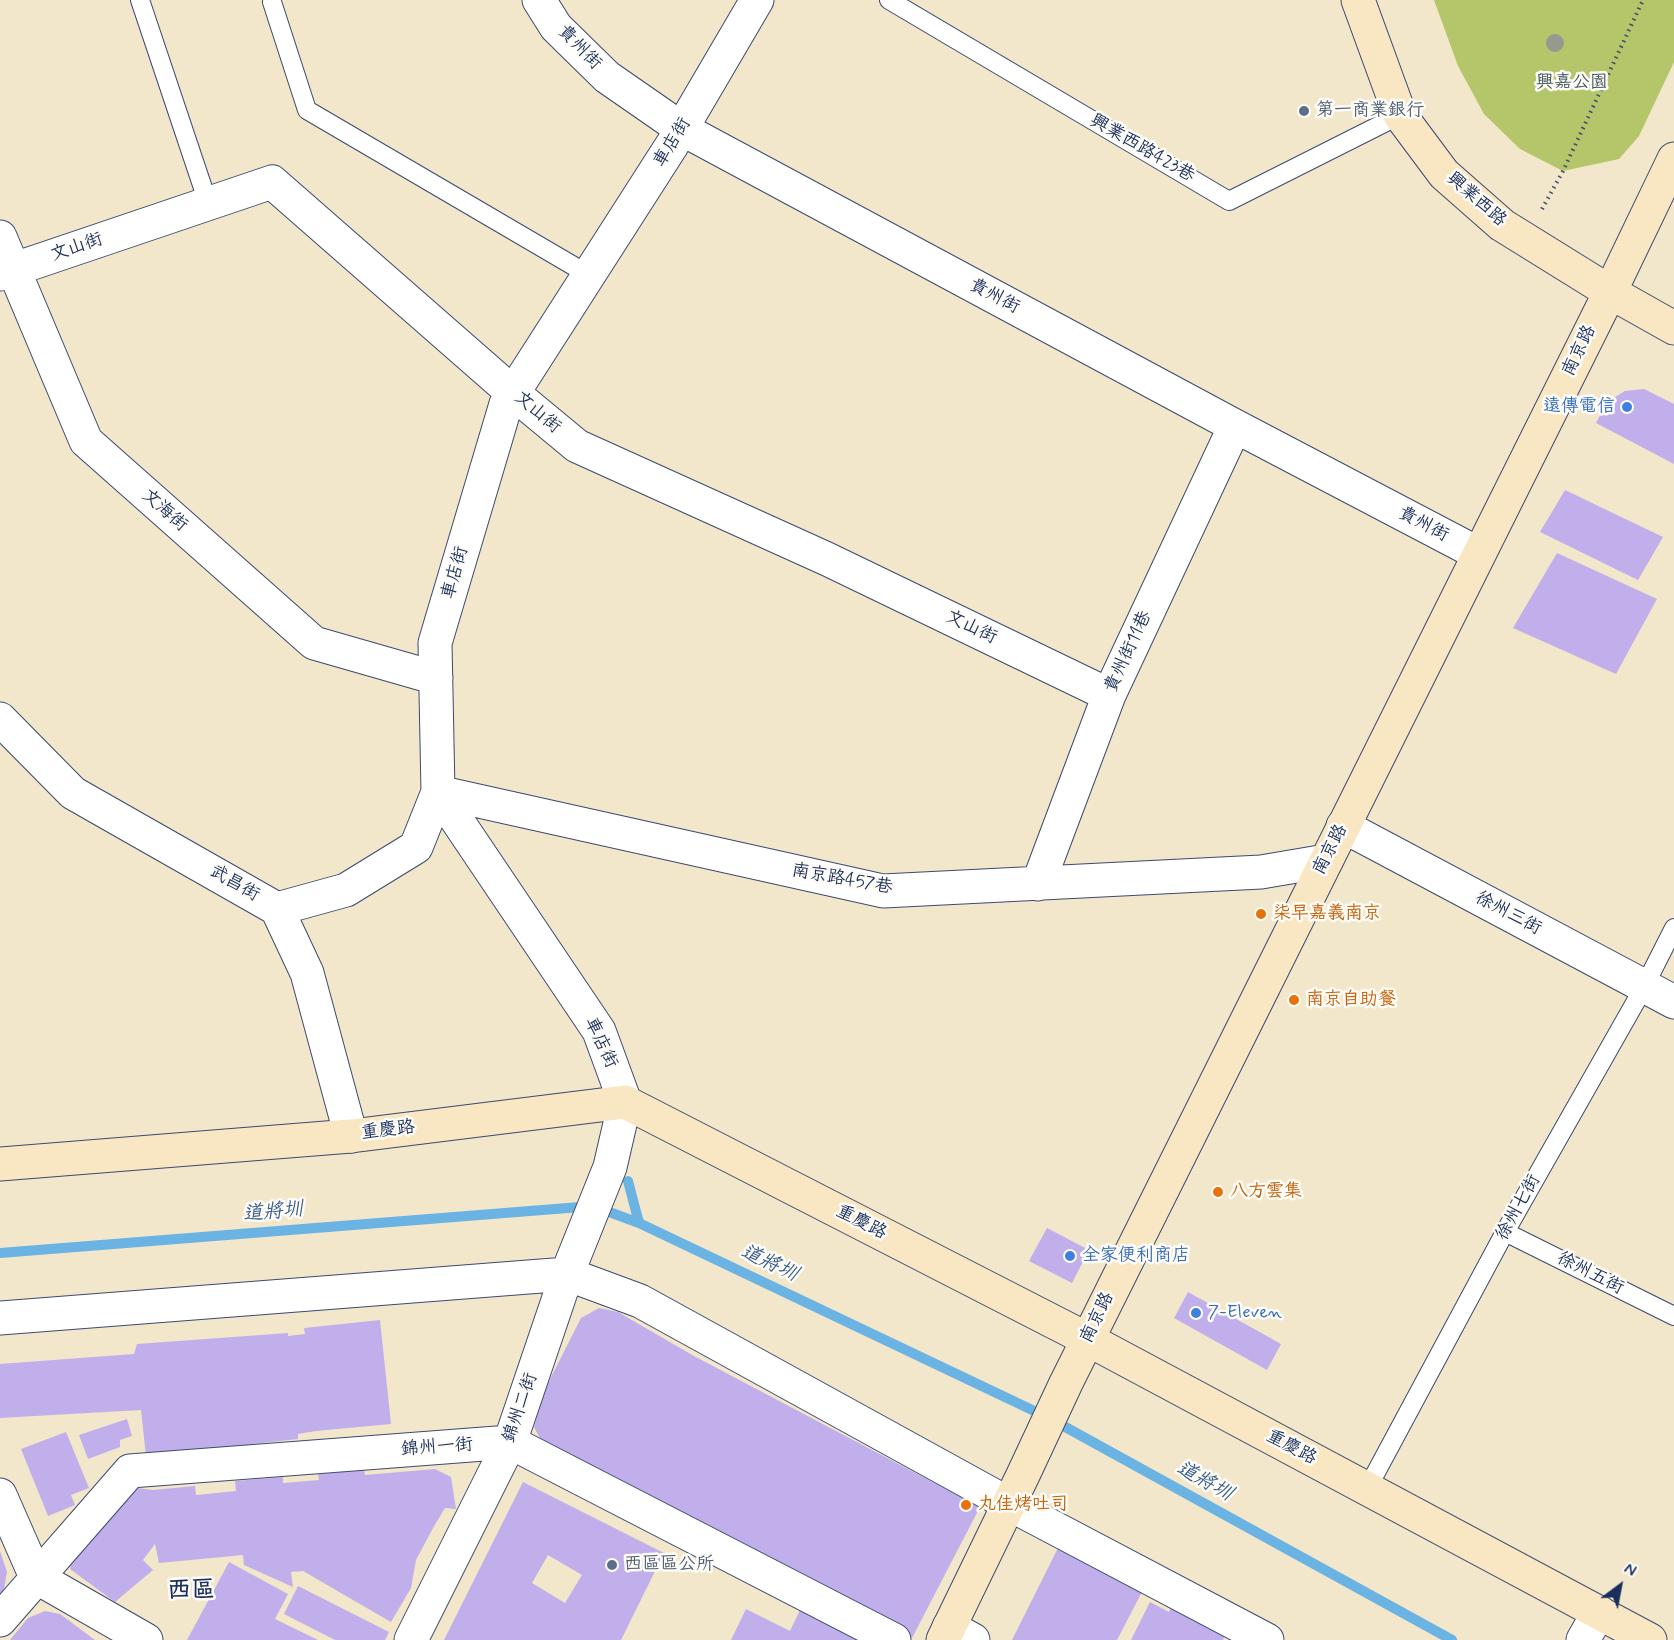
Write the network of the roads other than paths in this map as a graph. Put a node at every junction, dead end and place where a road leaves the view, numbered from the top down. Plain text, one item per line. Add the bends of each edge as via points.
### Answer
1 (140, 0) edge
2 (539, 0) edge
3 (757, 0) edge
4 (889, 0) edge
5 (1358, 0) edge
6 (272, 2) dead end
7 (1400, 115) junction
8 (682, 129) junction
9 (1674, 159) edge
10 (208, 203) junction
11 (0, 237) edge
12 (7, 272) edge
13 (589, 275) junction
14 (1610, 292) junction
15 (1674, 328) edge
16 (513, 393) junction
17 (1235, 426) junction
18 (1479, 554) junction
19 (436, 678) junction
20 (1109, 695) junction
21 (4, 731) edge
22 (438, 792) junction
23 (1343, 826) junction
24 (1326, 861) junction
25 (1038, 884) junction
26 (278, 909) junction
27 (1674, 928) edge
28 (1644, 987) junction
29 (1674, 1002) edge
30 (625, 1102) junction
31 (351, 1136) junction
32 (0, 1164) edge
33 (1505, 1232) junction
34 (572, 1262) junction
35 (1674, 1316) edge
36 (0, 1318) edge
37 (1087, 1339) junction
38 (510, 1442) junction
39 (1367, 1489) junction
40 (0, 1495) edge
41 (1009, 1504) junction
42 (36, 1577) junction
43 (0, 1620) edge
44 (1591, 1626) edge
45 (955, 1636) edge
46 (146, 1640) edge
47 (411, 1640) edge
48 (894, 1640) edge
49 (1268, 1640) edge
50 (1650, 1640) edge

1 - 10 lane
2 - 8 street, 貴州街 via 556,27 607,77
3 - 8 street, 車店街
4 - 7 lane, 興業西路423巷 via 1229,201
5 - 7 street, 興業西路
6 - 13 lane via 307,110
7 - 14 street, 興業西路 via 1444,174 1502,225
8 - 13 street, 車店街
8 - 17 street, 貴州街
9 - 14 street, 南京路
10 - 12 street, 文山街
10 - 16 street, 文山街 via 272,182
11 - 12 street, 文海街
12 - 19 street, 文海街 via 86,441 314,643
13 - 16 street, 車店街
14 - 15 street, 興業西路
14 - 18 street, 南京路
16 - 19 street, 車店街 via 506,404 435,644
16 - 20 street, 文山街 via 577,446 827,559
17 - 18 street, 貴州街
17 - 20 street, 貴州街11巷
18 - 23 street, 南京路
19 - 22 street, 車店街
20 - 25 street, 貴州街11巷
21 - 26 street, 武昌街 via 73,793
22 - 25 street, 南京路457巷 via 883,891
22 - 26 street via 416,847 346,890
22 - 30 street, 車店街 via 599,1031
23 - 24 street, 南京路
23 - 28 street, 徐州三街
24 - 25 street, 南京路457巷 via 1261,872
24 - 37 street, 南京路
26 - 31 street, 武昌街 via 307,973
27 - 28 lane, 徐州七街
28 - 29 street, 徐州三街
28 - 33 lane, 徐州七街
30 - 31 street, 重慶路
30 - 34 street, 錦州二街 via 610,1167
30 - 37 street, 重慶路
31 - 32 street, 重慶路
33 - 35 lane, 徐州五街
33 - 39 lane, 徐州七街
34 - 36 street
34 - 38 street, 錦州二街
34 - 41 street
37 - 39 street, 重慶路
37 - 41 street, 南京路
38 - 42 street, 錦州一街 via 130,1471
38 - 47 street, 錦州二街
38 - 48 street
39 - 44 street, 重慶路
40 - 42 street
41 - 45 street, 南京路
41 - 49 street
42 - 43 street, 錦州一街
42 - 46 street
44 - 50 street, 重慶路

